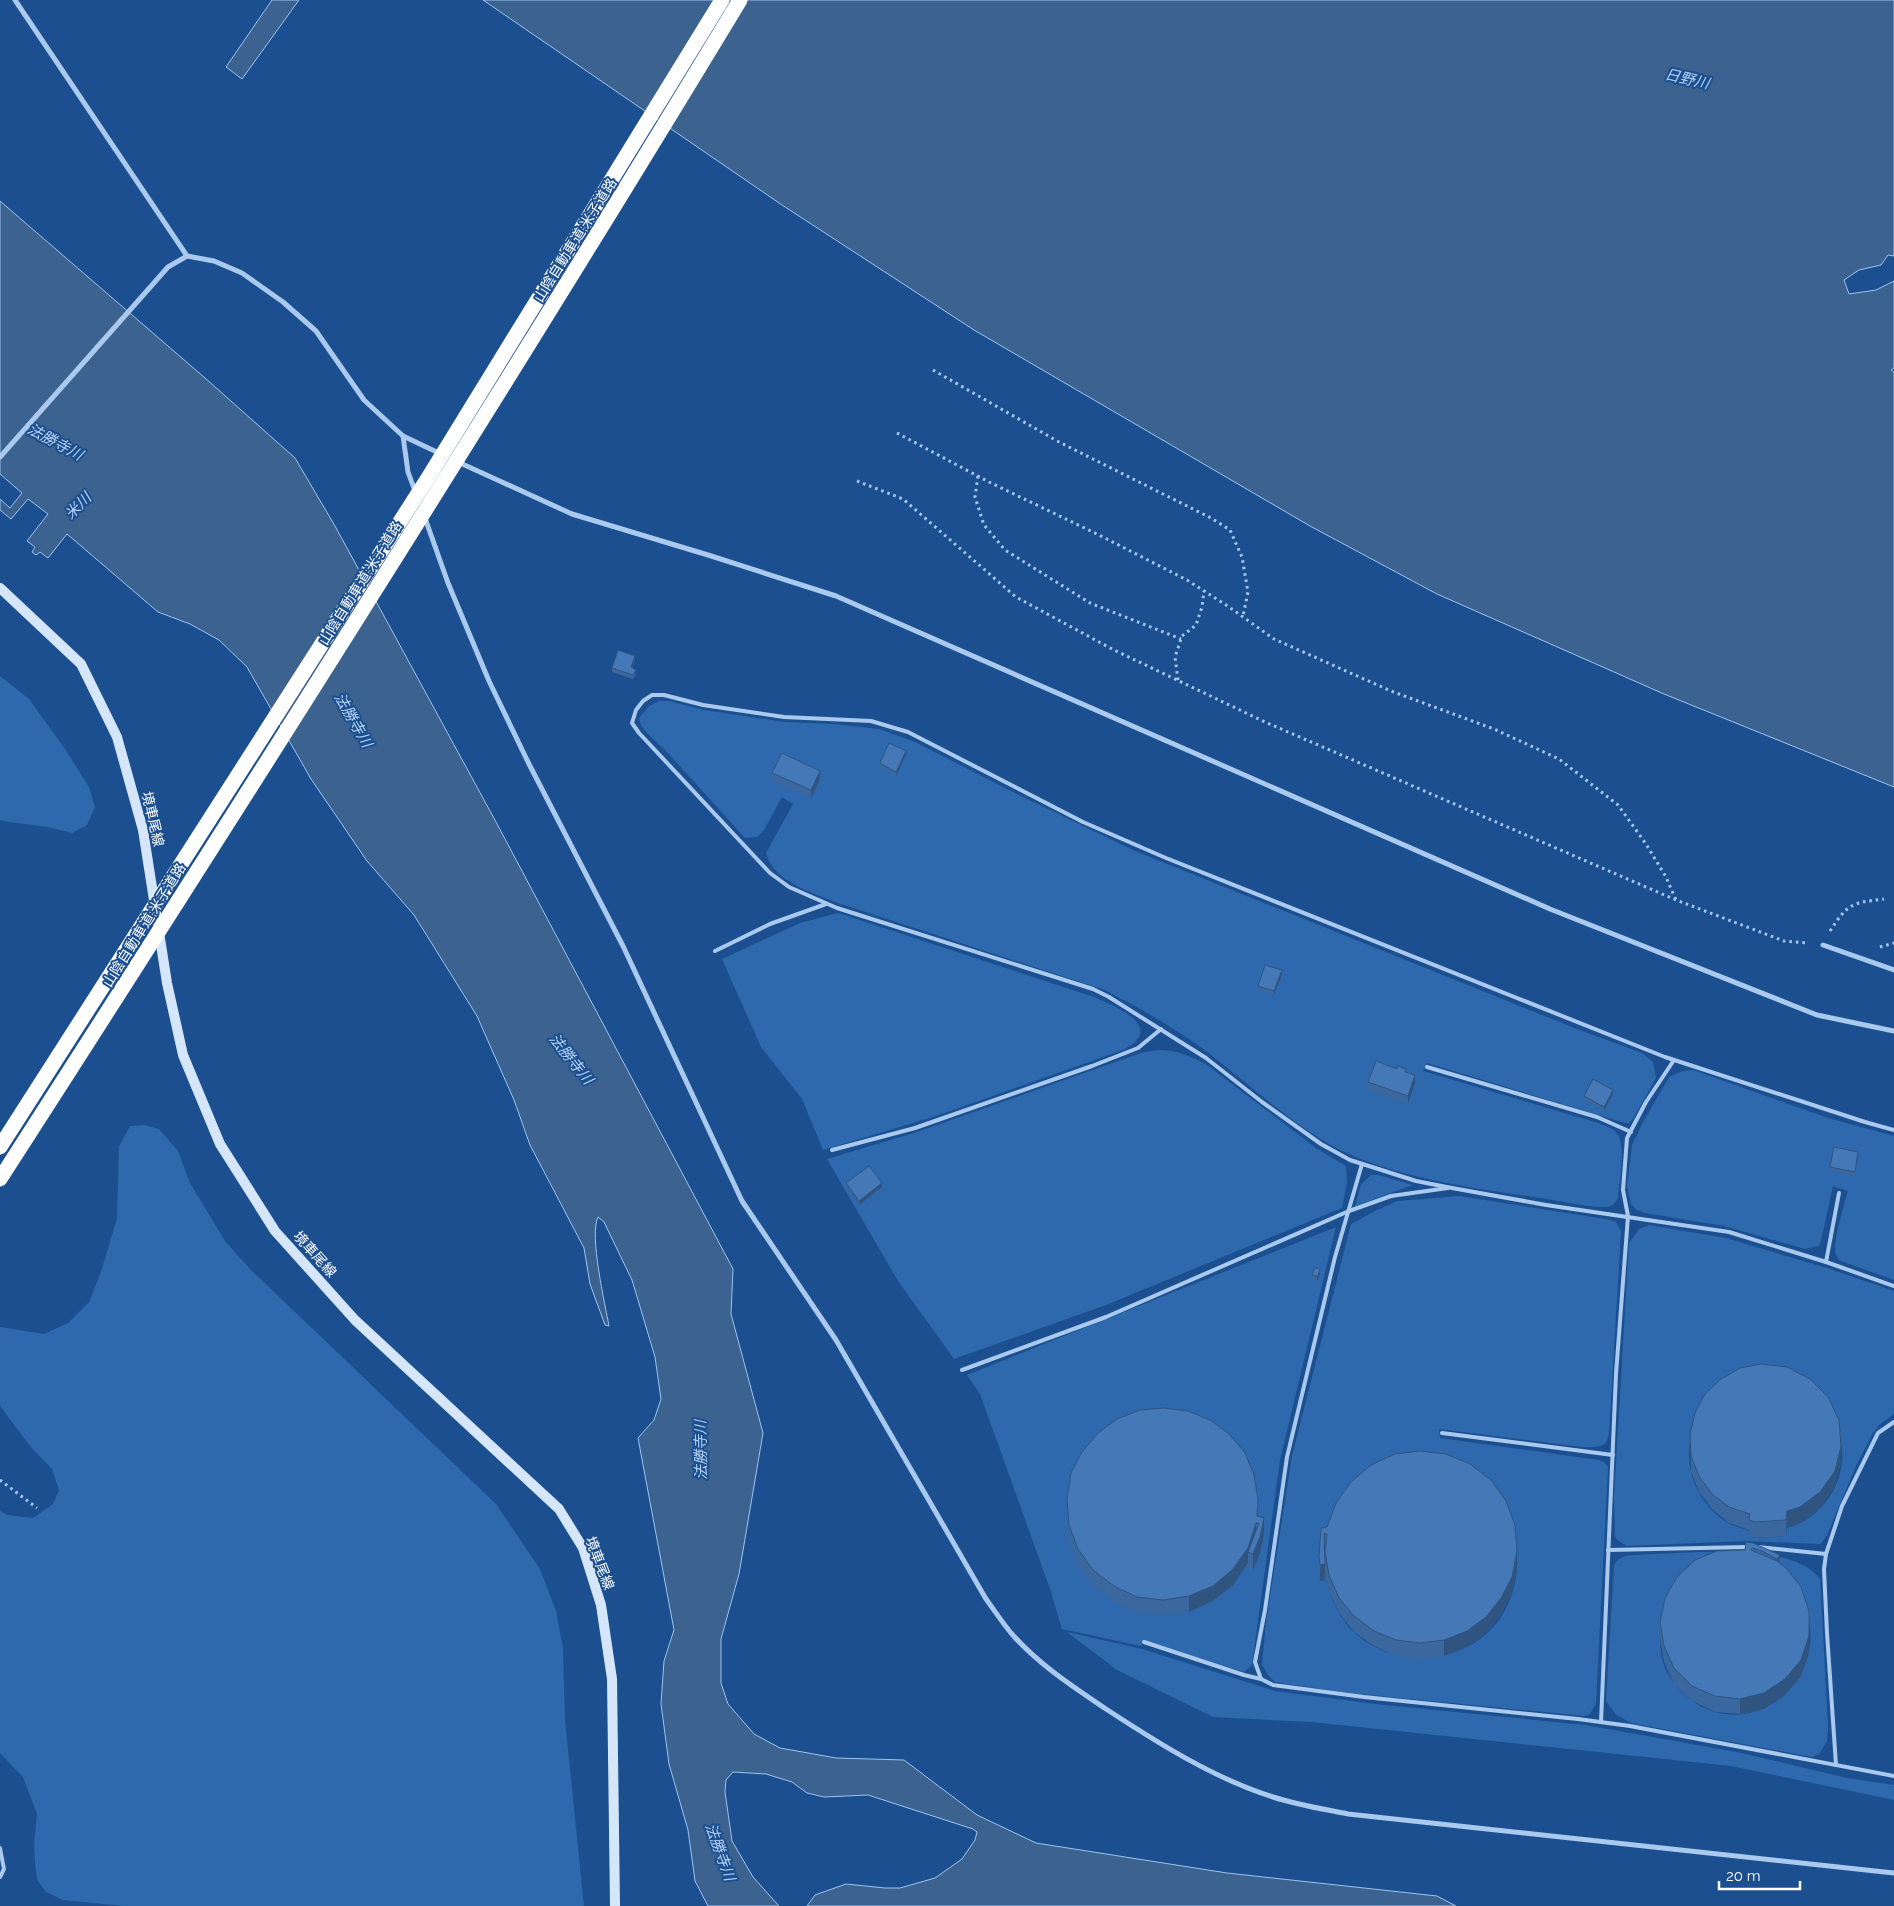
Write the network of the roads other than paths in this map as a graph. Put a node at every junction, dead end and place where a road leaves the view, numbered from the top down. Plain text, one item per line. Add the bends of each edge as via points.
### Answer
1 (15, 0) edge
2 (722, 0) edge
3 (740, 0) edge
4 (187, 256) junction
5 (403, 436) junction
6 (0, 457) edge
7 (418, 500) dead end
8 (422, 509) dead end
9 (0, 588) edge
10 (826, 904) junction
11 (1823, 945) road end
12 (715, 951) dead end
13 (1894, 970) edge
14 (1161, 1029) junction
15 (1894, 1031) edge
16 (1674, 1060) junction
17 (1427, 1067) dead end
18 (1894, 1130) edge
19 (1631, 1132) junction
20 (0, 1147) edge
21 (832, 1150) dead end
22 (1362, 1164) junction
23 (0, 1179) edge
24 (1452, 1188) junction
25 (1839, 1193) dead end
26 (1349, 1211) junction
27 (1628, 1216) junction
28 (1826, 1262) junction
29 (1894, 1286) edge
30 (962, 1370) dead end
31 (1894, 1422) edge
32 (1442, 1434) dead end
33 (1613, 1455) junction
34 (1608, 1550) junction
35 (1826, 1554) junction
36 (1144, 1642) dead end
37 (1261, 1679) junction
38 (1601, 1722) junction
39 (1836, 1766) junction
40 (1894, 1776) edge
41 (0, 1848) edge
42 (1894, 1873) edge
43 (0, 1877) edge
44 (615, 1906) edge

1 - 4 street
2 - 20 highway, 山陰自動車道;米子道路 via 428,478
3 - 23 highway, 山陰自動車道;米子道路 via 461,454
4 - 5 street via 214,261 242,273 283,302 316,331 364,400
4 - 6 street via 168,267
5 - 7 street via 408,472
5 - 15 street via 572,514 836,596 1568,916 1817,1015
8 - 42 street via 448,583 489,681 623,946 742,1201 836,1340 986,1599 1011,1633 1034,1655 1065,1681 1187,1759 1243,1786 1296,1804 1348,1814
9 - 44 main road, 境車尾線 via 81,664 117,737 143,830 167,983 183,1055 220,1144 275,1231 355,1320 559,1509 583,1548 601,1605 612,1679
10 - 12 lane via 770,924
10 - 14 lane via 1093,989
10 - 16 lane via 789,887 770,873 639,733 632,723 643,701 652,695 664,695 703,705 784,717 871,721 908,732 1083,822 1166,858
11 - 13 street
14 - 21 lane via 1138,1048 1092,1066 915,1128
14 - 22 lane via 1206,1058 1321,1144
16 - 18 lane
16 - 19 lane via 1646,1102
17 - 19 lane via 1597,1117
19 - 27 lane via 1627,1138 1623,1190
22 - 24 lane via 1416,1181
22 - 26 lane
24 - 26 lane via 1391,1196
24 - 27 lane
25 - 28 lane
26 - 30 lane via 1106,1317
26 - 37 lane via 1287,1457 1255,1662
27 - 28 lane via 1729,1232
27 - 33 lane
28 - 29 lane
31 - 35 lane via 1878,1434 1842,1506
32 - 33 lane
33 - 34 lane
34 - 35 lane via 1756,1547
34 - 38 lane
35 - 39 lane via 1826,1614
36 - 37 lane
37 - 38 lane via 1273,1685 1355,1696
38 - 39 lane
39 - 40 lane
41 - 43 lane via 4,1869

